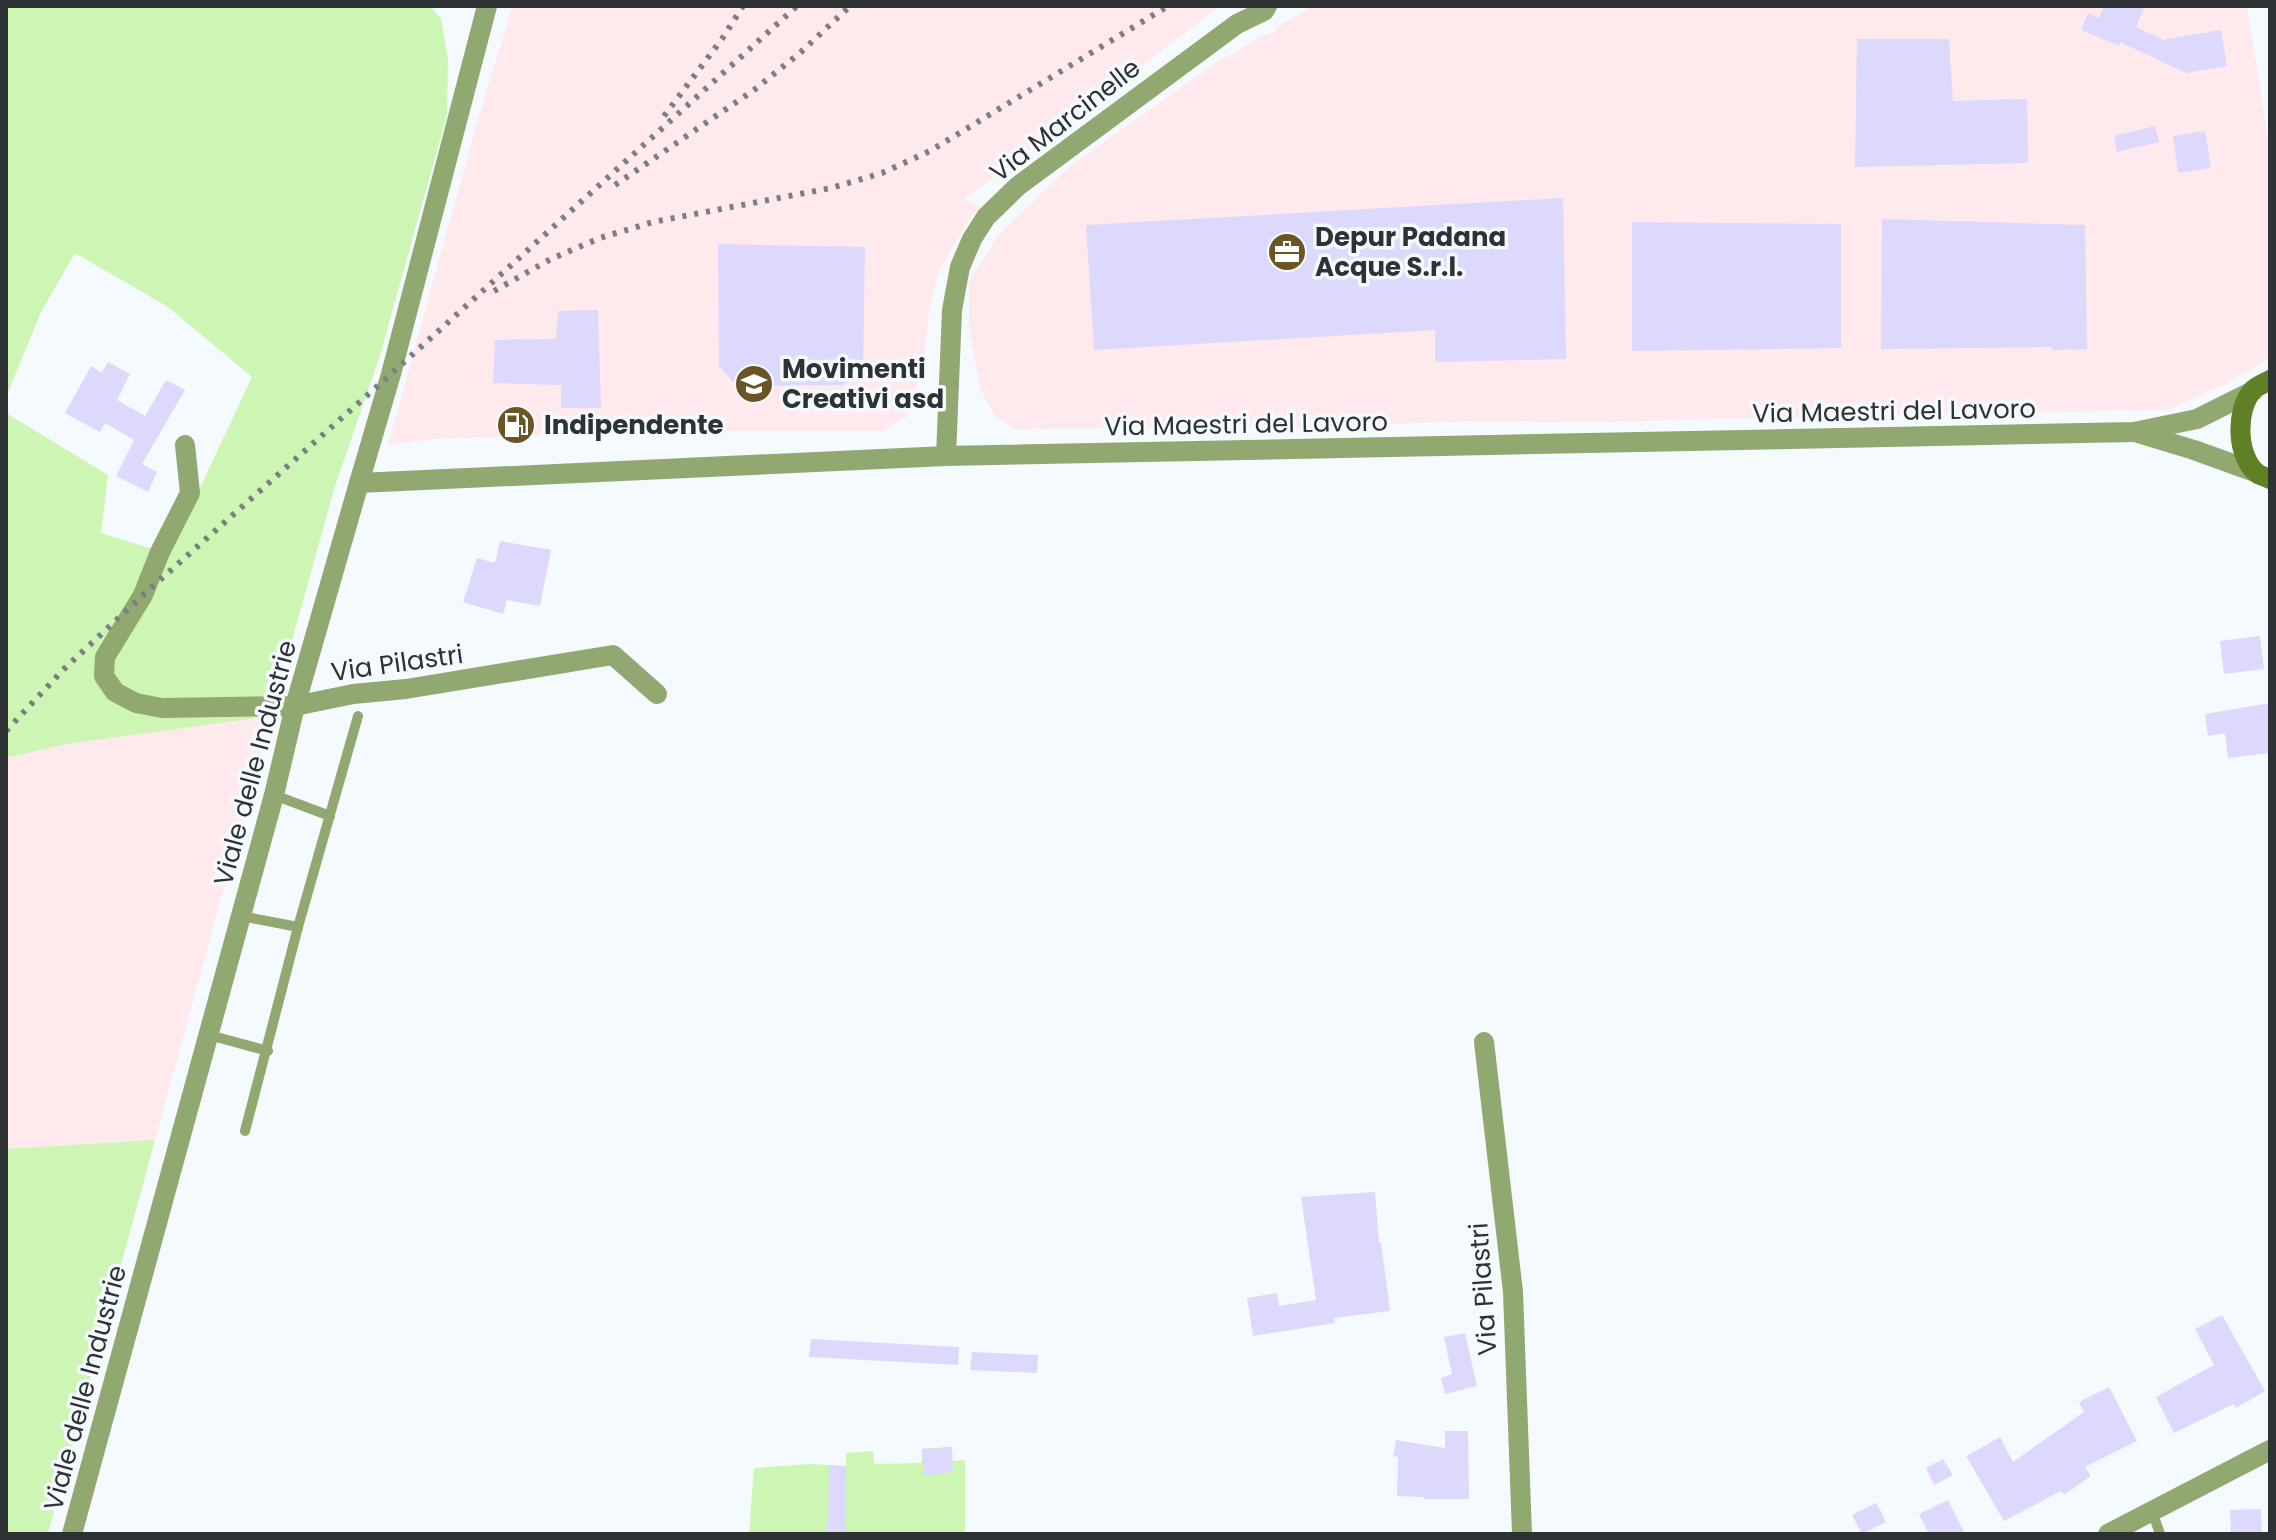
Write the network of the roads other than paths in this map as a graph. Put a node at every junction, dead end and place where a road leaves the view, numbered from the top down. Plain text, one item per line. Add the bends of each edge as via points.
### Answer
1 (483, 8) edge
2 (1269, 8) edge
3 (2261, 386) edge
4 (2134, 432) junction
5 (185, 445) dead end
6 (946, 456) junction
7 (2263, 476) edge
8 (359, 483) junction
9 (657, 694) dead end
10 (295, 706) junction
11 (358, 716) dead end
12 (274, 795) junction
13 (330, 816) junction
14 (241, 916) junction
15 (298, 927) junction
16 (209, 1035) junction
17 (1484, 1042) dead end
18 (268, 1051) junction
19 (245, 1131) dead end
20 (2270, 1450) edge
21 (2152, 1511) junction
22 (72, 1534) edge
23 (1522, 1534) edge
24 (2108, 1534) edge
25 (2160, 1534) edge

1 - 8 street, Viale delle Industrie
2 - 6 street, Via Marcinelle via 1207,45 1018,186 986,217 960,267 952,310
3 - 4 street via 2197,419
3 - 7 main road via 2243,409 2239,432 2244,451
4 - 6 street, Via Maestri del Lavoro
4 - 7 street
5 - 10 street, Via Pilastri via 190,493 143,595 105,657 104,676 115,692 162,708
6 - 8 street, Via Maestri del Lavoro
8 - 10 street, Viale delle Industrie
9 - 10 street, Via Pilastri via 613,655
10 - 12 street, Viale delle Industrie
11 - 13 lane
12 - 13 lane
12 - 14 street, Viale delle Industrie
13 - 15 lane
14 - 15 lane
14 - 16 street, Viale delle Industrie
15 - 18 lane
16 - 18 lane
16 - 22 street, Viale delle Industrie
17 - 23 street, Via Pilastri via 1513,1292
18 - 19 lane
20 - 21 street
21 - 24 street
21 - 25 lane

